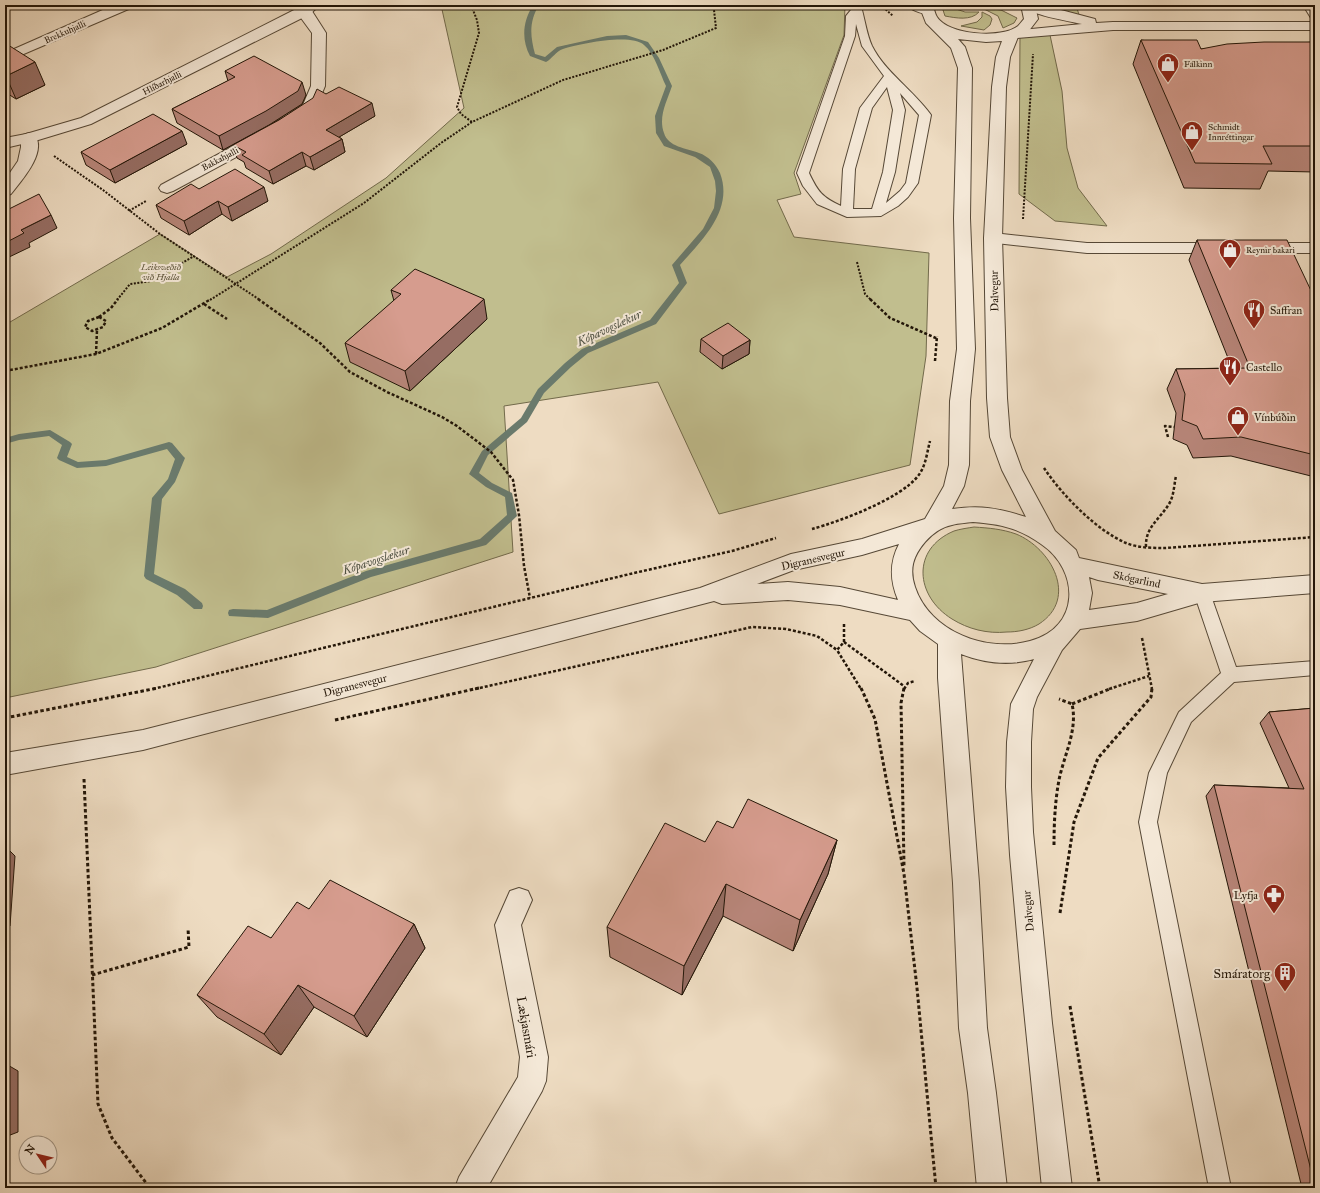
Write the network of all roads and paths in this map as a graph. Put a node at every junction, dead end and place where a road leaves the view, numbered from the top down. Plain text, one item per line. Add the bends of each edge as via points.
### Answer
1 (126, 5) edge
2 (471, 5) edge
3 (711, 5) edge
4 (881, 5) edge
5 (912, 5) edge
6 (1029, 5) edge
7 (1308, 5) edge
8 (309, 8) edge
9 (859, 8) edge
10 (926, 8) edge
11 (1315, 16) edge
12 (898, 21) dead end
13 (938, 26) junction
14 (1113, 26) junction
15 (1315, 26) edge
16 (1014, 35) junction
17 (1033, 52) dead end
18 (5, 58) edge
19 (890, 76) junction
20 (472, 122) junction
21 (29, 138) junction
22 (5, 143) edge
23 (58, 159) dead end
24 (166, 188) dead end
25 (5, 191) edge
26 (847, 213) junction
27 (877, 213) junction
28 (993, 238) junction
29 (1021, 241) junction
30 (1315, 248) edge
31 (194, 256) junction
32 (857, 262) dead end
33 (237, 284) junction
34 (204, 304) junction
35 (99, 317) junction
36 (227, 319) dead end
37 (97, 330) junction
38 (938, 333) dead end
39 (936, 338) junction
40 (966, 349) junction
41 (96, 354) junction
42 (935, 362) dead end
43 (5, 371) edge
44 (1174, 427) dead end
45 (931, 437) dead end
46 (1168, 437) dead end
47 (1041, 464) dead end
48 (1176, 476) dead end
49 (929, 526) junction
50 (810, 530) dead end
51 (782, 537) dead end
52 (1048, 537) junction
53 (1315, 537) edge
54 (1146, 547) junction
55 (1072, 564) junction
56 (1315, 584) edge
57 (1202, 593) junction
58 (703, 596) junction
59 (530, 598) junction
60 (917, 613) junction
61 (844, 619) dead end
62 (1074, 621) junction
63 (1142, 635) dead end
64 (950, 640) junction
65 (1056, 640) junction
66 (844, 642) junction
67 (837, 650) junction
68 (1315, 668) edge
69 (1230, 675) junction
70 (1149, 676) junction
71 (915, 681) dead end
72 (904, 686) junction
73 (1058, 699) dead end
74 (1072, 704) junction
75 (5, 718) edge
76 (332, 721) dead end
77 (5, 764) edge
78 (77, 778) dead end
79 (1055, 851) dead end
80 (904, 874) junction
81 (519, 900) dead end
82 (1057, 906) dead end
83 (188, 928) dead end
84 (92, 975) junction
85 (1069, 1000) dead end
86 (150, 1188) edge
87 (470, 1188) edge
88 (936, 1188) edge
89 (992, 1188) edge
90 (1057, 1188) edge
91 (1100, 1188) edge
92 (1220, 1188) edge

1 - 18 street, Brekkuhjalli
2 - 20 path via 479,32 457,107 462,116
3 - 20 path via 716,28 663,50 563,80
4 - 12 path
5 - 10 lane
6 - 14 street via 1061,16
6 - 16 street via 1033,17 1030,24
7 - 11 lane
8 - 21 street, Hlíðarhjalli via 86,121
8 - 24 street, Bakkahjalli via 308,18 319,34 318,86 310,107 280,127
9 - 19 lane via 867,46
9 - 26 lane via 852,16 850,36 803,173 821,201
10 - 13 street via 928,16
13 - 16 street via 973,38
13 - 40 street via 958,47 965,68 962,218
14 - 15 street
14 - 16 street
16 - 28 street, Dalvegur via 1003,57 999,86
17 - 29 path
19 - 26 lane via 866,108 849,169
19 - 27 lane via 899,110 889,172
19 - 27 lane via 925,115 912,183 899,199
20 - 33 path via 364,202
21 - 22 street, Hlíðarhjalli
21 - 25 street via 30,151 25,165
23 - 31 path
26 - 27 lane
28 - 29 street
28 - 52 street, Dalvegur via 1000,437 1012,470
29 - 30 street via 1087,248
31 - 33 path
31 - 35 path via 151,281 130,284 111,308
32 - 39 path via 865,294 890,318
33 - 34 path
33 - 59 path via 320,343 350,372 457,426 491,452 513,480
34 - 36 path
34 - 41 path via 162,328
35 - 37 path via 106,321 106,324
35 - 37 path via 86,323 85,327
37 - 41 path
38 - 39 path
39 - 40 path
39 - 42 path
40 - 49 street via 960,401 959,465 954,486
41 - 43 path
44 - 46 path via 1165,426
45 - 50 path via 925,462 908,486 881,501
47 - 54 path via 1062,492 1104,530 1127,543
48 - 54 path via 1170,503 1149,528 1145,539
49 - 52 street, Digranesvegur via 963,514 985,514 1029,525
49 - 58 street, Digranesvegur via 862,547 790,562
49 - 60 street via 916,537 903,560 904,587
51 - 59 path
52 - 55 street
53 - 54 path via 1166,548
55 - 57 street, Skógarlind
55 - 62 street via 1079,578 1081,593 1080,607
56 - 57 street, Skógarlind
57 - 62 street, Skógarlind via 1137,612
57 - 69 lane
58 - 60 street, Digranesvegur via 788,591 840,596
58 - 77 street, Digranesvegur via 143,740
59 - 75 path via 172,685
60 - 64 street via 937,632
61 - 66 path
62 - 65 street
63 - 70 path
64 - 65 street via 986,652 1005,654 1041,648
64 - 89 street via 950,685 966,883 973,1028
65 - 90 street, Dalvegur via 1023,701 1019,750 1020,821 1042,1063
66 - 67 path
66 - 72 path
67 - 76 path via 817,636 786,629 752,627
67 - 80 path via 858,682 875,718
68 - 69 lane
69 - 92 lane via 1184,717 1158,773 1148,822
70 - 74 path
70 - 82 path via 1151,697 1098,758 1074,822 1059,914
71 - 72 path
72 - 80 path via 901,703
73 - 74 path
74 - 79 path via 1074,710 1071,734 1059,781
78 - 84 path via 84,777
80 - 88 path
81 - 87 street, Lækjasmári via 508,925 534,1057 532,1081
83 - 84 path via 189,947
84 - 86 path via 98,1104 112,1138
85 - 91 path

